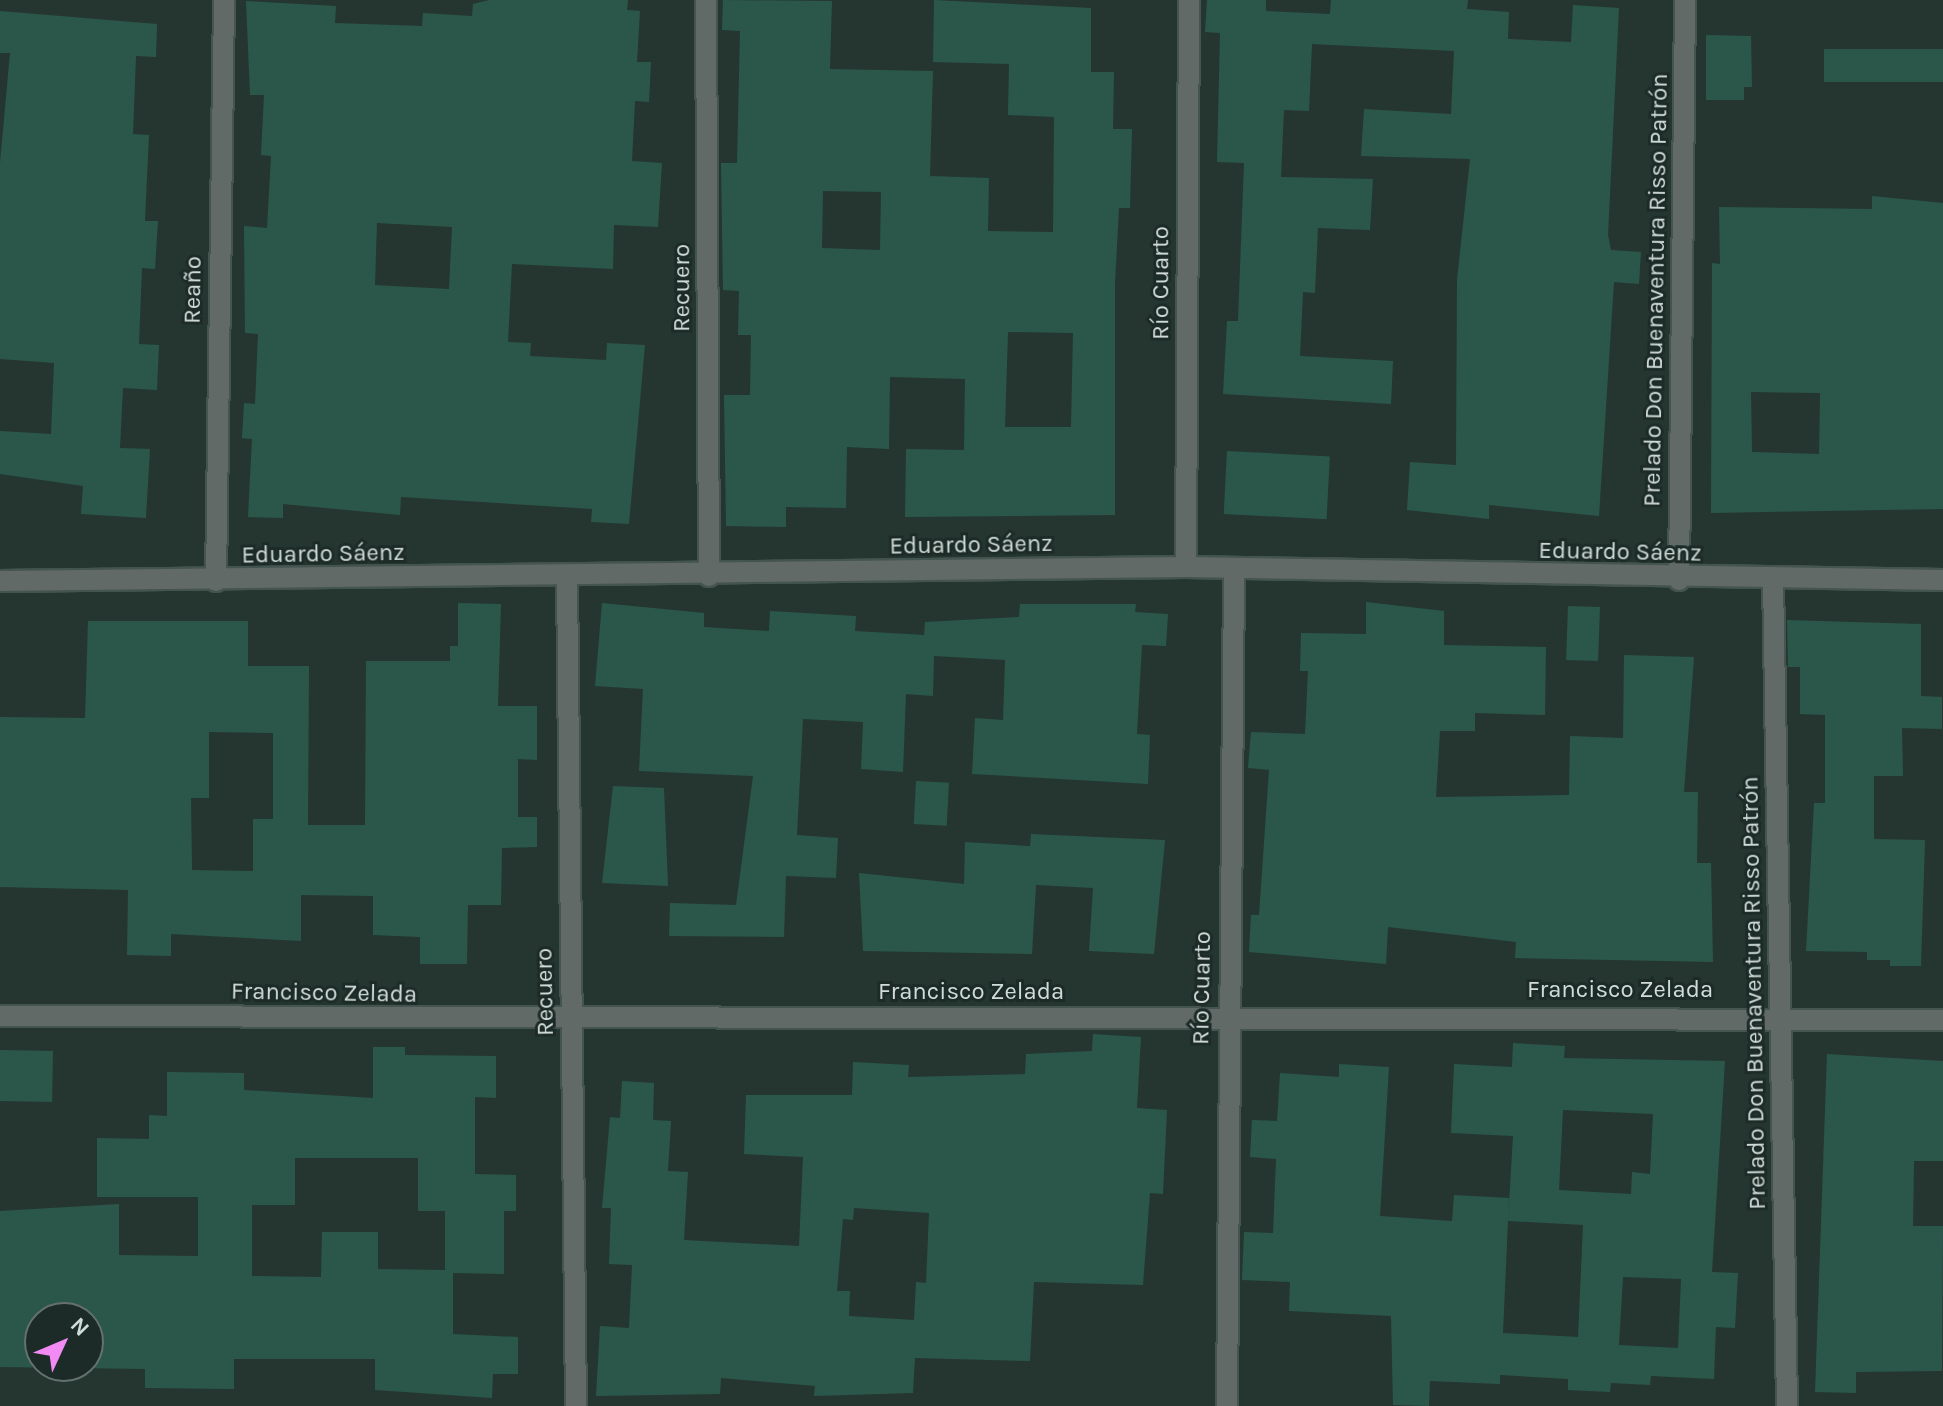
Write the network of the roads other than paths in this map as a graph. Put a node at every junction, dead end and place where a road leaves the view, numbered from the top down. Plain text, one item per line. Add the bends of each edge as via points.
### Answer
1 (224, 0) edge
2 (706, 0) edge
3 (1189, 0) edge
4 (1685, 0) edge
5 (1186, 567) junction
6 (1234, 571) junction
7 (709, 576) junction
8 (567, 577) junction
9 (1773, 578) junction
10 (1679, 580) junction
11 (1943, 580) edge
12 (0, 581) edge
13 (216, 581) junction
14 (0, 1016) edge
15 (1227, 1016) junction
16 (1780, 1016) junction
17 (1943, 1020) edge
18 (572, 1021) junction
19 (576, 1406) edge
20 (1227, 1406) edge
21 (1787, 1406) edge

1 - 13 street, Reaño
2 - 7 street, Recuero
3 - 5 street, Río Cuarto
4 - 10 street, Prelado Don Buenaventura Risso Patrón
5 - 6 street, Eduardo Sáenz
5 - 7 street, Eduardo Sáenz
6 - 10 street, Eduardo Sáenz
6 - 15 street, Río Cuarto
7 - 8 street, Eduardo Sáenz
8 - 13 street, Eduardo Sáenz
8 - 18 street, Recuero
9 - 10 street, Eduardo Sáenz
9 - 11 street, Eduardo Sáenz
9 - 16 street, Prelado Don Buenaventura Risso Patrón
12 - 13 street, Eduardo Sáenz
14 - 18 street, Francisco Zelada
15 - 16 street, Francisco Zelada
15 - 18 street, Francisco Zelada
15 - 20 street, Río Cuarto
16 - 17 street, Francisco Zelada
16 - 21 street, Prelado Don Buenaventura Risso Patrón
18 - 19 street, Recuero

